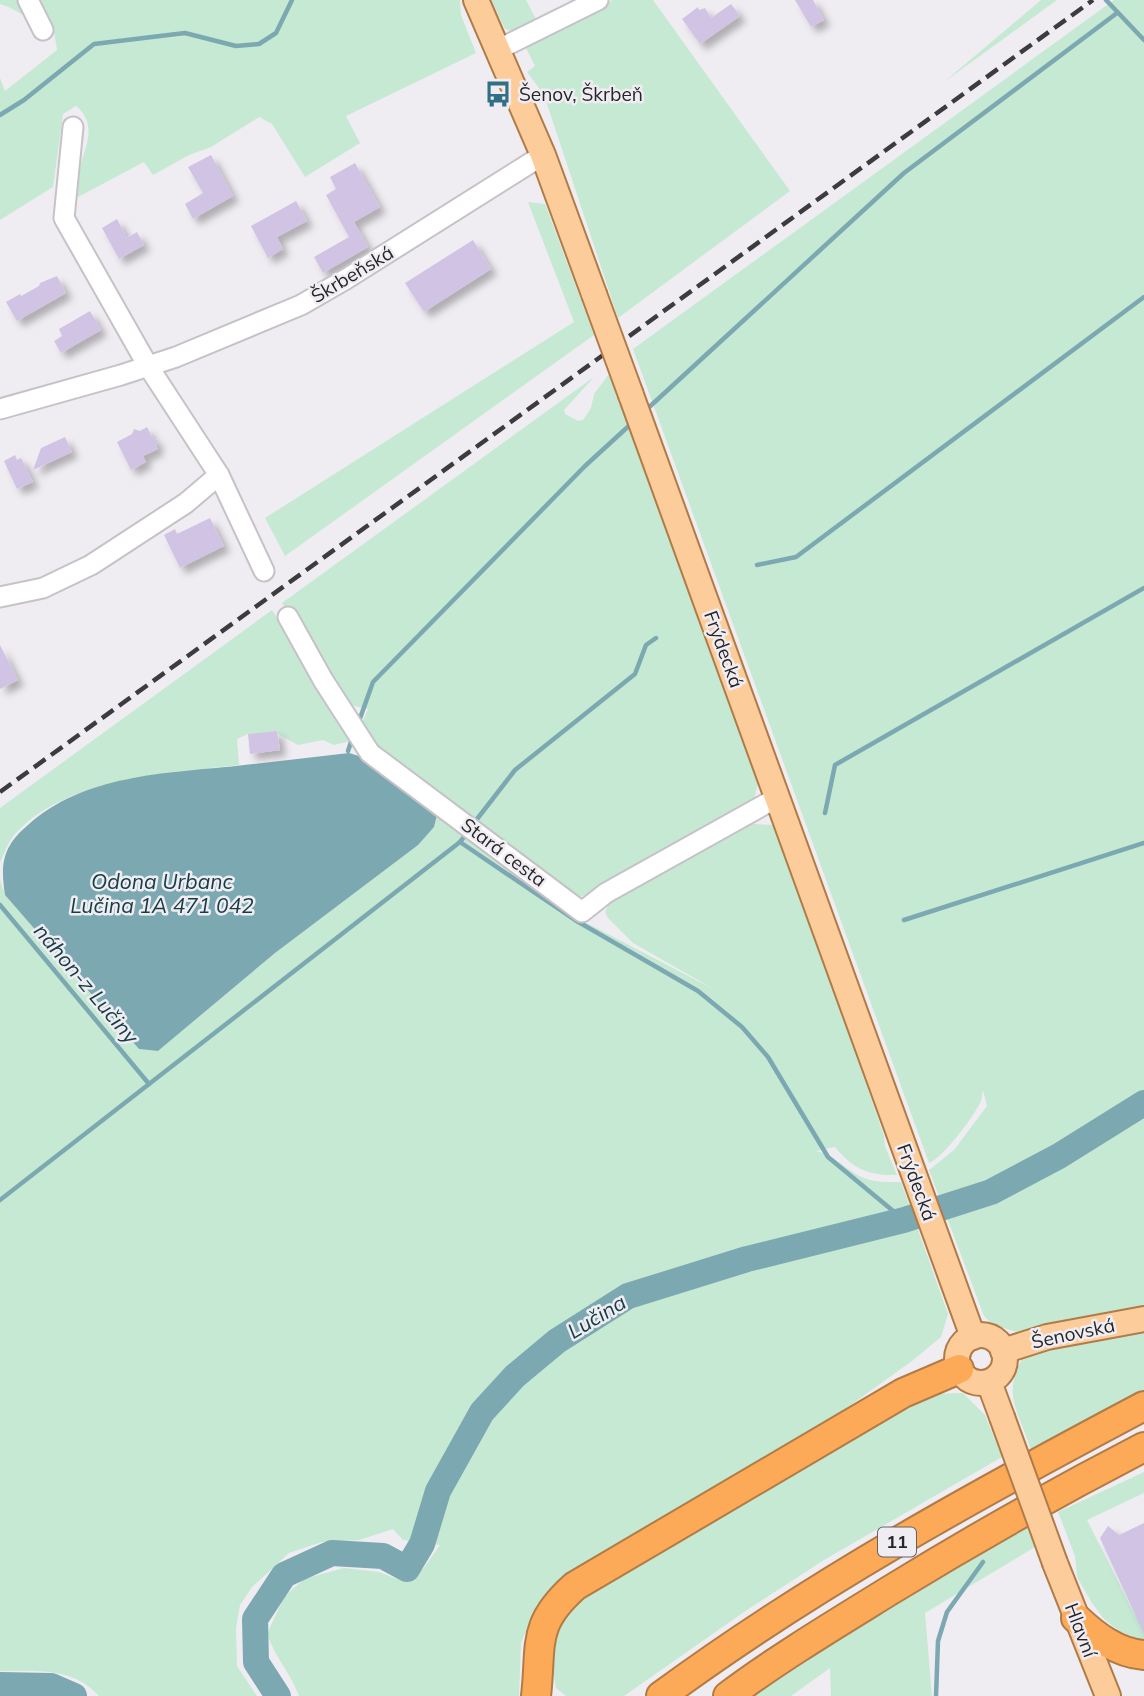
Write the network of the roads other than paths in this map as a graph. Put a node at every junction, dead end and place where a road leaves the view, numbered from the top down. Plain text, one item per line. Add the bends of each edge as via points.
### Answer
1 (28, 0) edge
2 (476, 0) edge
3 (598, 0) edge
4 (43, 30) dead end
5 (499, 49) junction
6 (74, 127) dead end
7 (543, 155) junction
8 (148, 366) junction
9 (0, 409) edge
10 (219, 475) junction
11 (264, 571) dead end
12 (0, 597) edge
13 (288, 617) dead end
14 (778, 797) junction
15 (1144, 1319) edge
16 (972, 1337) junction
17 (1003, 1351) junction
18 (958, 1369) junction
19 (989, 1382) junction
20 (1144, 1406) edge
21 (1144, 1447) edge
22 (1076, 1618) junction
23 (1144, 1655) edge
24 (542, 1689) edge
25 (661, 1696) edge
26 (728, 1696) edge
27 (1108, 1696) edge

1 - 4 street
2 - 5 main road, Frýdecká
3 - 5 street
5 - 7 main road, Frýdecká
6 - 8 street via 64,218
7 - 8 street, Škrbeňská via 325,292 244,330
7 - 14 main road, Frýdecká, bridge
8 - 9 street, Škrbeňská
8 - 10 street
10 - 11 street
10 - 12 street via 186,503 91,565 43,588
13 - 14 street, Stará cesta via 370,753 582,912 606,893
14 - 16 main road, Frýdecká
15 - 17 main road, Šenovská via 1047,1337
16 - 17 main road via 991,1337
16 - 18 main road via 959,1348
17 - 19 main road via 1002,1369
18 - 19 main road via 973,1382
18 - 24 highway via 903,1393 575,1586 544,1623 537,1649
19 - 22 main road, Hlavní, bridge
20 - 25 highway, 11 via 857,1566
21 - 26 highway, 11 via 943,1558
22 - 23 highway via 1103,1640
22 - 27 main road, Hlavní

